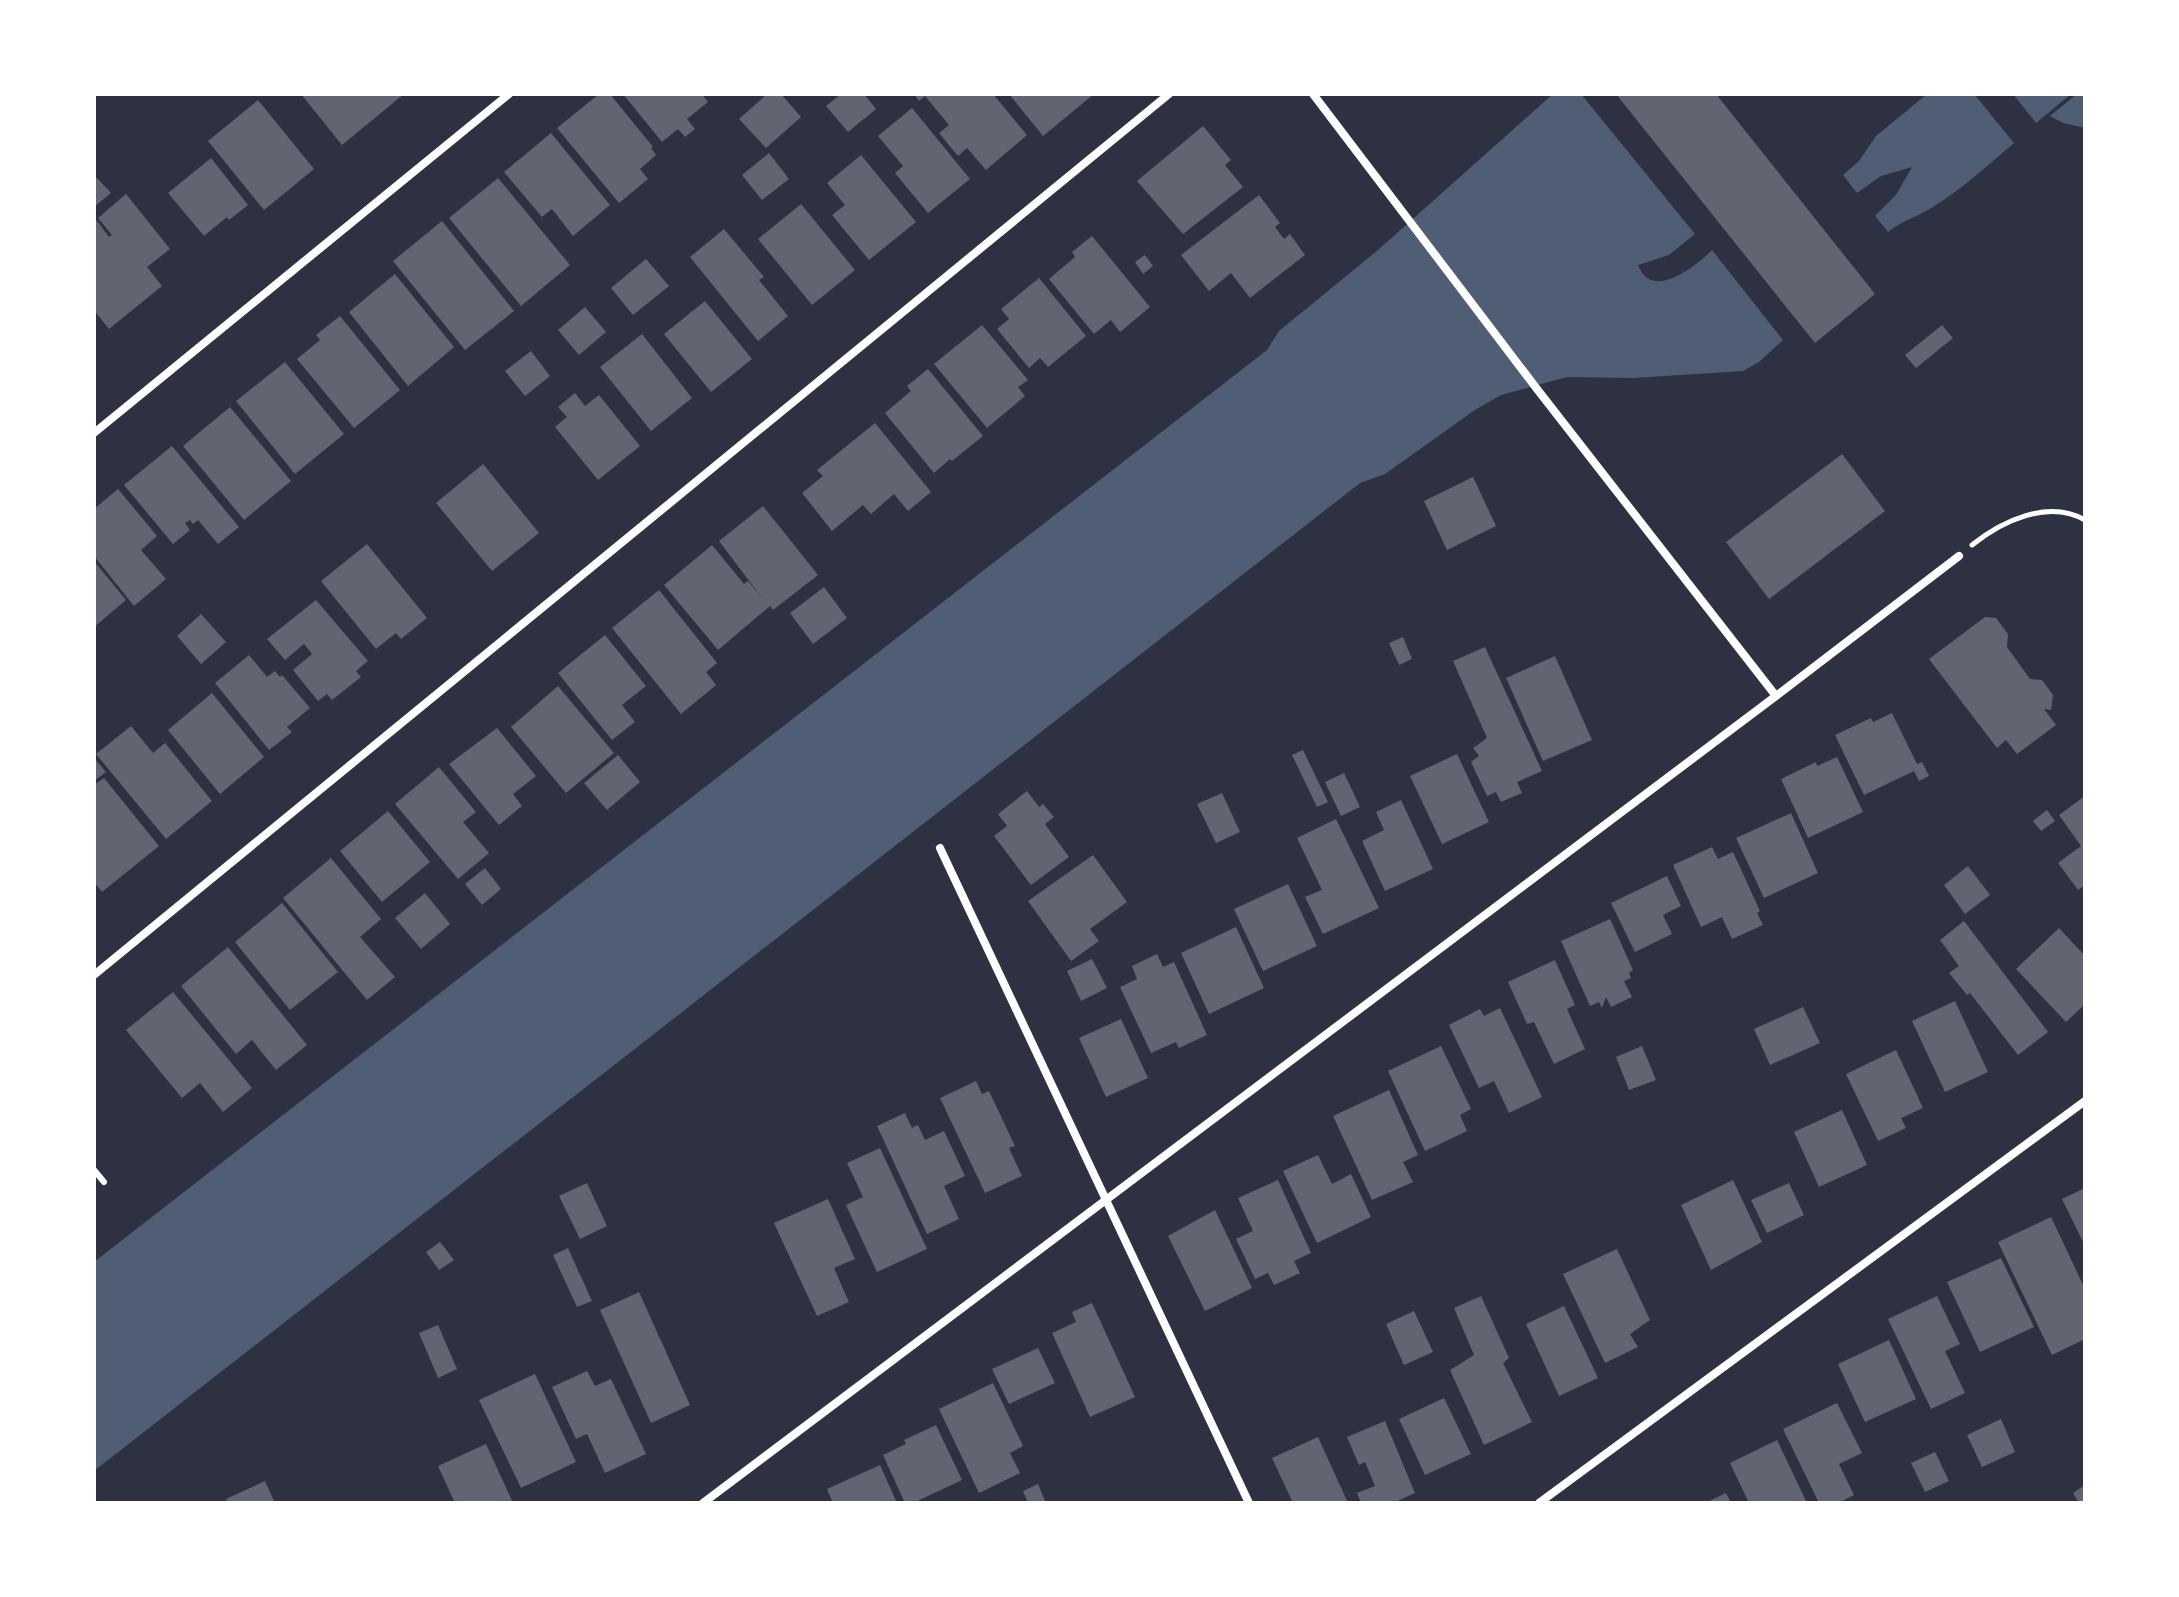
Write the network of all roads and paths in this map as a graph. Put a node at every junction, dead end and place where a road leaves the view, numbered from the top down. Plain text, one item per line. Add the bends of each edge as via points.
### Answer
1 (509, 94) edge
2 (1169, 94) edge
3 (1313, 94) edge
4 (94, 433) edge
5 (2085, 520) edge
6 (1959, 556) joint
7 (1776, 696) junction
8 (940, 848) dead end
9 (94, 975) edge
10 (2085, 1101) edge
11 (94, 1170) edge
12 (104, 1182) dead end
13 (1105, 1202) junction
14 (703, 1503) edge
15 (1249, 1503) edge
16 (1539, 1503) edge

1 - 4 street
2 - 9 street
3 - 7 street
5 - 6 path via 2051,511 2020,517 1991,529
6 - 7 street
7 - 13 street
8 - 13 street
10 - 16 street
11 - 12 lane
13 - 14 street
13 - 15 street

